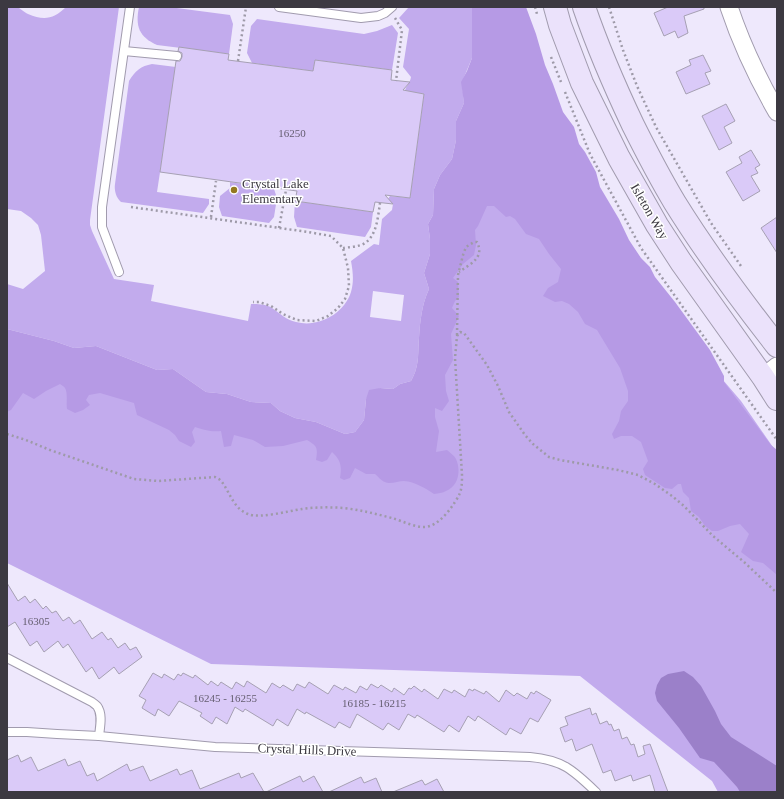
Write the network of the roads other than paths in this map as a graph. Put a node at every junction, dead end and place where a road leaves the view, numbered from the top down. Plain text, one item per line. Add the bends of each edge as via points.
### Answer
1 (130, 7) edge
2 (279, 7) edge
3 (392, 7) edge
4 (555, 7) edge
5 (584, 7) edge
6 (729, 7) edge
7 (124, 51) junction
8 (177, 56) dead end
9 (777, 112) edge
10 (119, 272) dead end
11 (777, 346) edge
12 (770, 372) edge
13 (777, 399) edge
14 (7, 658) edge
15 (7, 732) edge
16 (99, 736) junction
17 (596, 792) edge

1 - 7 lane
2 - 3 lane via 361,18 378,16
4 - 12 main road, Isleton Way via 582,83 654,220 682,262
5 - 11 main road, Isleton Way via 604,62 625,108 674,201 710,256
6 - 9 street via 736,28
7 - 8 lane
7 - 10 lane via 102,207 102,227
12 - 13 main road, Isleton Way
14 - 16 lane via 98,707 101,721
15 - 16 lane, Crystal Hills Drive
16 - 17 lane, Crystal Hills Drive via 215,746 544,758 569,769

